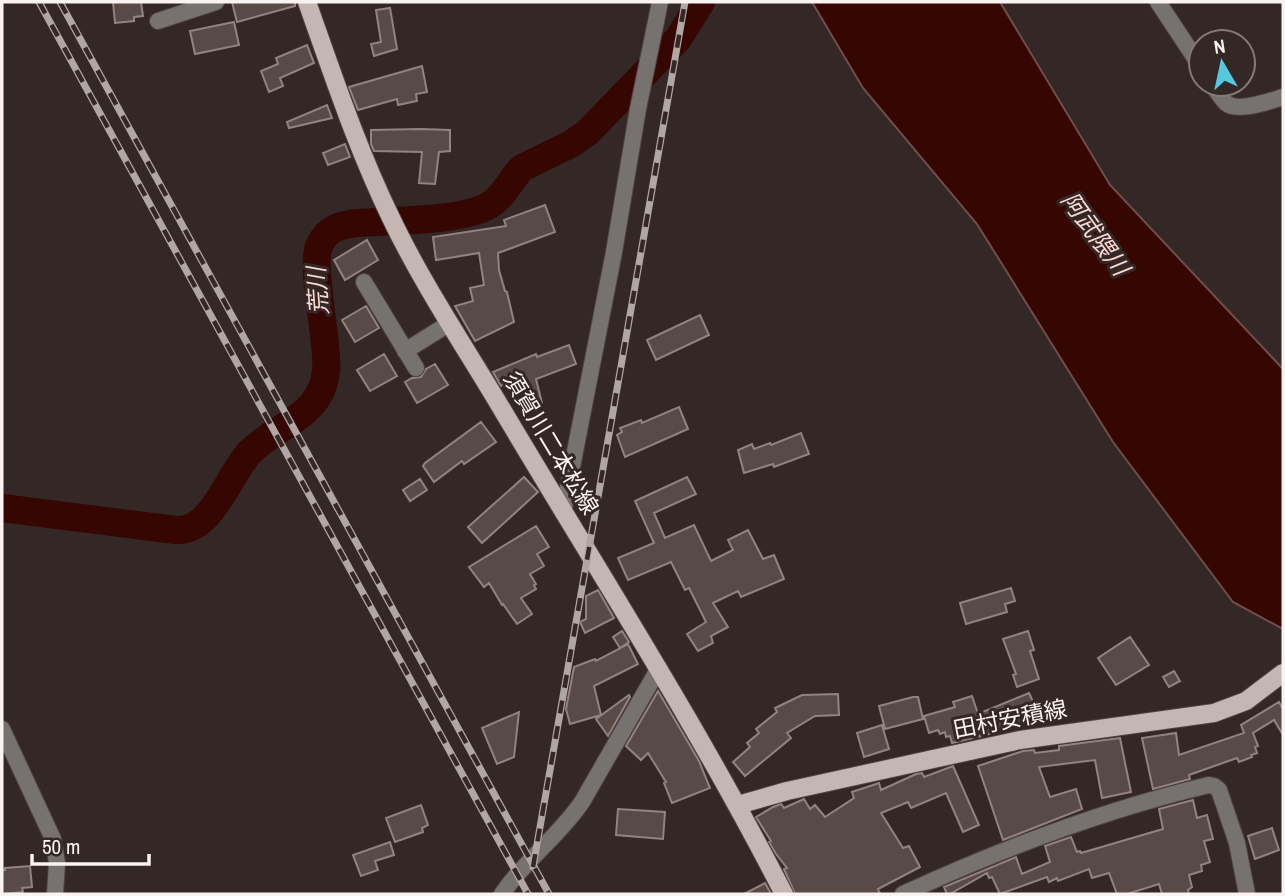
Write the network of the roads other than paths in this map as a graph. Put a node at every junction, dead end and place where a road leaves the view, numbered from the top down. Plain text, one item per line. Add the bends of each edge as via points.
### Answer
1 (216, 2) edge
2 (307, 2) edge
3 (660, 2) edge
4 (1158, 2) edge
5 (158, 21) dead end
6 (1187, 46) edge
7 (1283, 97) edge
8 (1222, 98) edge
9 (363, 282) dead end
10 (450, 323) junction
11 (405, 351) junction
12 (416, 368) dead end
13 (563, 513) junction
14 (659, 668) junction
15 (1283, 673) edge
16 (2, 729) edge
17 (738, 805) junction
18 (55, 894) edge
19 (502, 894) edge
20 (784, 894) edge
21 (903, 894) edge
22 (1247, 894) edge

1 - 5 street
2 - 10 main road, 須賀川二本松線 via 360,150
3 - 13 street
4 - 6 street
7 - 8 street via 1233,107
9 - 11 street
10 - 11 street
10 - 13 main road, 須賀川二本松線
11 - 12 street
13 - 14 main road, 須賀川二本松線
14 - 17 main road, 須賀川二本松線
14 - 19 street via 571,818
15 - 17 main road, 田村安積線 via 1246,701 1214,713 1020,740 787,790
16 - 18 street via 53,839
17 - 20 main road, 須賀川二本松線
21 - 22 street via 980,859 1081,822 1209,785 1219,790 1233,830

